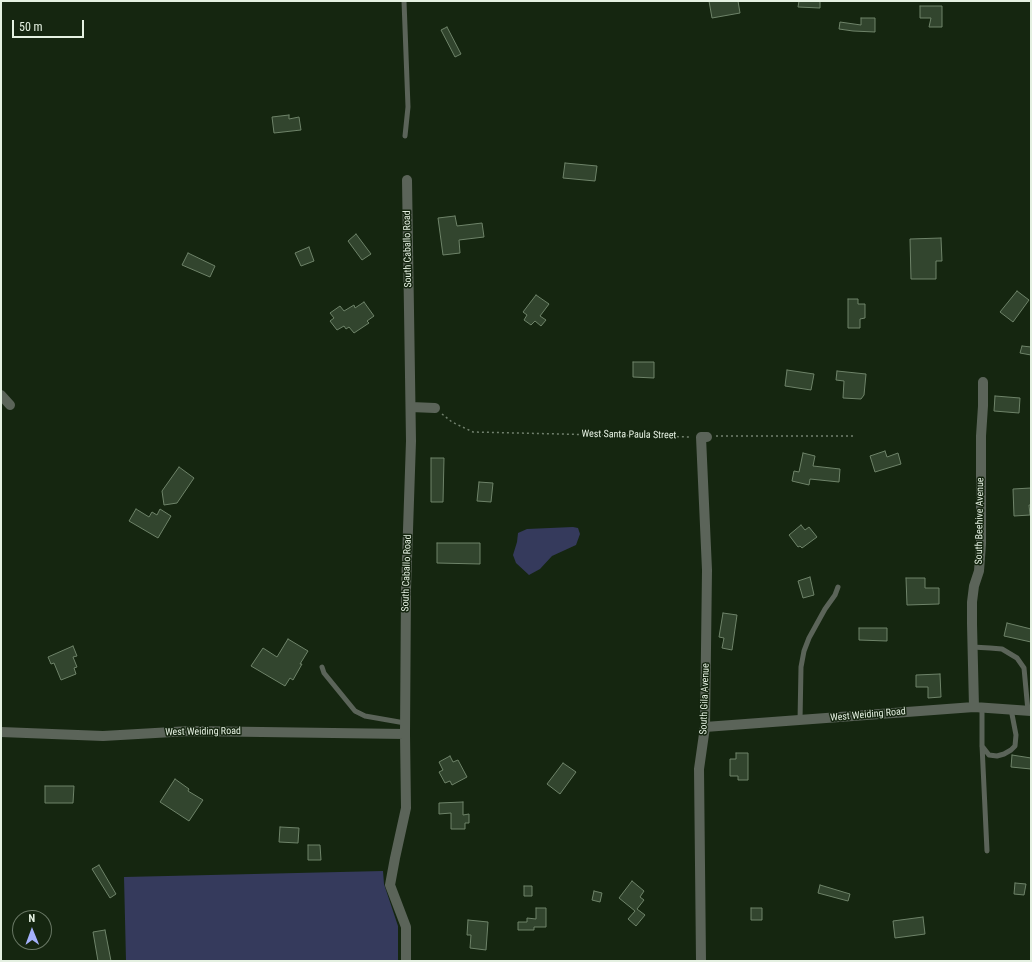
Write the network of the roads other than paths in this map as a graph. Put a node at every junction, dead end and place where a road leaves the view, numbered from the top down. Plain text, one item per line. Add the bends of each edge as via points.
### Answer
1 (404, 1) edge
2 (405, 136) dead end
3 (408, 180) dead end
4 (984, 382) dead end
5 (1, 395) edge
6 (10, 405) dead end
7 (411, 407) junction
8 (435, 408) road end
9 (704, 437) road end
10 (838, 586) dead end
11 (972, 647) junction
12 (322, 667) dead end
13 (978, 707) junction
14 (1011, 709) junction
15 (1030, 711) edge
16 (800, 721) junction
17 (405, 723) junction
18 (705, 728) junction
19 (1, 732) edge
20 (405, 734) junction
21 (982, 745) junction
22 (987, 851) dead end
23 (406, 961) edge
24 (701, 961) edge

1 - 2 lane via 408,107
3 - 7 street, South Caballo Road
4 - 11 street, South Beehive Avenue via 981,544 979,572 972,602
5 - 6 street
7 - 8 street
7 - 17 street, South Caballo Road
9 - 18 street, South Gila Avenue via 707,570
10 - 16 lane via 804,651 801,667
11 - 13 street, South Beehive Avenue
11 - 15 lane via 1002,650 1017,658 1024,668
12 - 17 lane via 355,711 365,716
13 - 14 street, West Weiding Road
13 - 16 street, West Weiding Road
13 - 21 lane
14 - 15 street, West Weiding Road
14 - 21 lane via 1016,735 1015,746 997,756 989,755
16 - 18 street, West Weiding Road
17 - 20 street, South Caballo Road
18 - 24 street, South Gila Avenue via 698,769
19 - 20 street, West Weiding Road via 103,736 190,731
20 - 23 street, South Caballo Road via 406,808 390,885 406,927
21 - 22 lane

